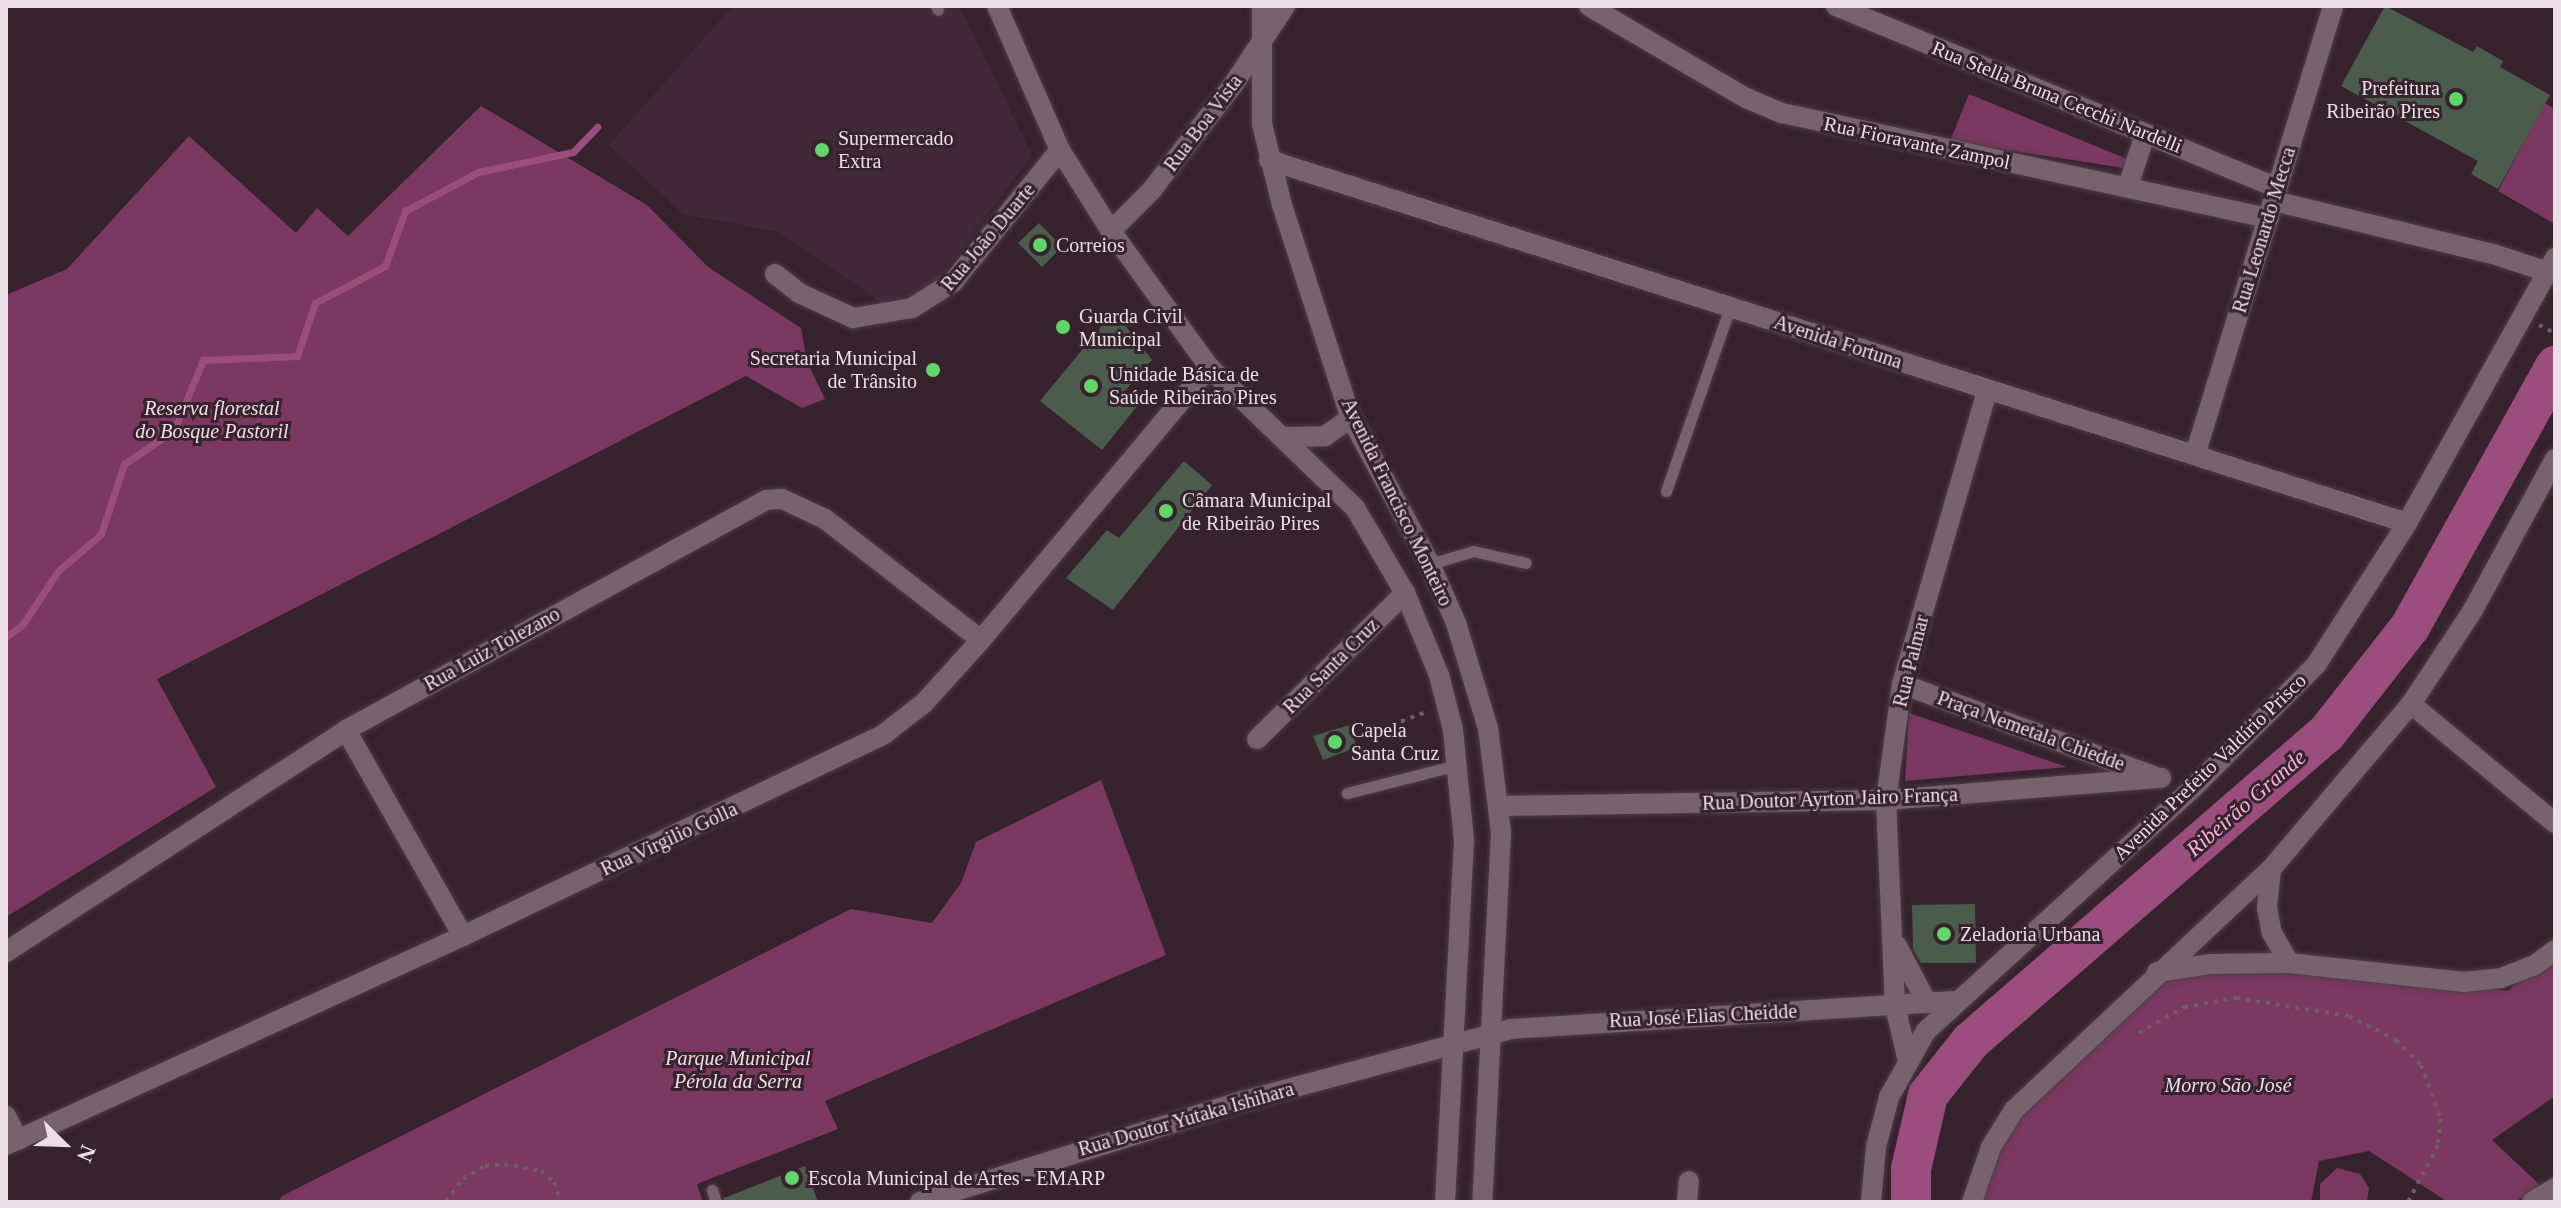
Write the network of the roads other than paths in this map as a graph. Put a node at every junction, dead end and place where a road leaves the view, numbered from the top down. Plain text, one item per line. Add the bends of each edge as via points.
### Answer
1 (997, 6) edge
2 (1262, 6) edge
3 (1285, 6) edge
4 (1589, 6) edge
5 (1836, 6) edge
6 (2333, 6) edge
7 (1260, 47) junction
8 (2145, 135) junction
9 (1060, 150) junction
10 (1269, 160) junction
11 (2128, 186) junction
12 (2273, 202) junction
13 (1111, 231) junction
14 (2551, 265) edge
15 (775, 274) dead end
16 (1730, 307) junction
17 (1209, 367) junction
18 (1987, 391) junction
19 (1351, 418) junction
20 (1286, 437) junction
21 (2195, 455) junction
22 (2555, 459) edge
23 (1666, 491) dead end
24 (2407, 523) junction
25 (1526, 563) dead end
26 (1430, 564) junction
27 (1405, 593) junction
28 (981, 640) junction
29 (1902, 684) junction
30 (2411, 704) junction
31 (346, 730) junction
32 (1257, 739) dead end
33 (1458, 765) junction
34 (2161, 778) joint
35 (1347, 793) dead end
36 (1886, 800) junction
37 (1498, 806) junction
38 (2555, 823) edge
39 (2271, 869) junction
40 (463, 936) junction
41 (1893, 939) junction
42 (2555, 950) edge
43 (6, 952) edge
44 (2289, 963) junction
45 (2157, 972) junction
46 (1953, 1001) junction
47 (1927, 1003) junction
48 (1895, 1006) junction
49 (1492, 1034) junction
50 (1455, 1044) junction
51 (1907, 1057) junction
52 (6, 1116) edge
53 (12, 1143) edge
54 (1689, 1181) dead end
55 (2555, 1188) edge
56 (920, 1202) edge
57 (1445, 1202) edge
58 (1482, 1202) edge
59 (1687, 1202) edge
60 (1871, 1202) edge
61 (1972, 1202) edge
62 (2532, 1202) edge

1 - 9 street, Avenida Francisco Monteiro
2 - 7 street, Avenida Francisco Monteiro
3 - 7 street, Rua Boa Vista
4 - 11 street, Rua Fioravante Zampol via 1732,91 1782,113
5 - 8 street, Rua Stella Bruna Cecchi Nardelli
6 - 12 street, Rua Leonardo Mecca
7 - 10 street, Avenida Francisco Monteiro
7 - 13 street, Rua Boa Vista via 1151,191
8 - 11 street
8 - 12 street, Rua Stella Bruna Cecchi Nardelli
9 - 13 street, Avenida Francisco Monteiro
9 - 15 street, Rua João Duarte via 953,282 912,308 853,318 799,293
10 - 16 street, Avenida Fortuna
10 - 19 street, Avenida Francisco Monteiro
11 - 12 street, Rua Fioravante Zampol
12 - 14 street
12 - 21 street, Rua Leonardo Mecca
13 - 17 street, Avenida Francisco Monteiro
14 - 24 street, Avenida Prefeito Valdírio Prisco
16 - 18 street, Avenida Fortuna
16 - 23 lane
17 - 20 street, Avenida Francisco Monteiro
17 - 28 street, Rua Virgilio Golla
18 - 21 street, Avenida Fortuna
18 - 29 street, Rua Palmar
19 - 20 street via 1325,436
19 - 26 street, Avenida Francisco Monteiro
20 - 27 street, Avenida Francisco Monteiro via 1355,508
21 - 24 street, Avenida Fortuna
22 - 30 street via 2473,610
24 - 46 street, Avenida Prefeito Valdírio Prisco via 2349,620 2284,700
25 - 26 lane via 1473,551
26 - 37 street, Avenida Francisco Monteiro via 1472,669 1488,728
27 - 32 street, Rua Santa Cruz
27 - 33 street, Avenida Francisco Monteiro via 1447,704
28 - 31 street, Rua Luiz Tolezano via 825,519 782,499 766,500
28 - 40 street, Rua Virgilio Golla via 924,703 884,734
29 - 34 street, Praça Nemetala Chiedde
29 - 36 street, Rua Palmar
30 - 38 street
30 - 39 street
31 - 40 street
31 - 43 street, Rua Luiz Tolezano
33 - 35 lane
33 - 50 street, Avenida Francisco Monteiro via 1464,840
34 - 36 street, Rua Doutor Ayrton Jairo França
36 - 37 street, Rua Doutor Ayrton Jairo França
36 - 41 street, Rua Palmar
37 - 49 street, Avenida Francisco Monteiro
39 - 44 street via 2267,908 2272,933
39 - 45 street
40 - 53 street, Rua Virgilio Golla
41 - 47 street, Rua Palmar
41 - 48 street, Rua Palmar
42 - 44 street via 2535,965 2501,978 2464,982
44 - 45 street via 2211,964
45 - 61 street via 2014,1110 1991,1147
46 - 47 street, Rua José Elias Cheidde
46 - 51 street, Avenida Prefeito Valdírio Prisco
47 - 48 street, Rua José Elias Cheidde
48 - 49 street, Rua José Elias Cheidde via 1612,1021
48 - 51 street, Rua Palmar
49 - 50 street, Rua José Elias Cheidde
49 - 58 street, Avenida Francisco Monteiro
50 - 56 street, Rua Doutor Yutaka Ishihara via 1214,1109
50 - 57 street, Avenida Francisco Monteiro
51 - 60 street, Avenida Prefeito Valdírio Prisco via 1876,1147
52 - 53 street
54 - 59 street
55 - 62 street

